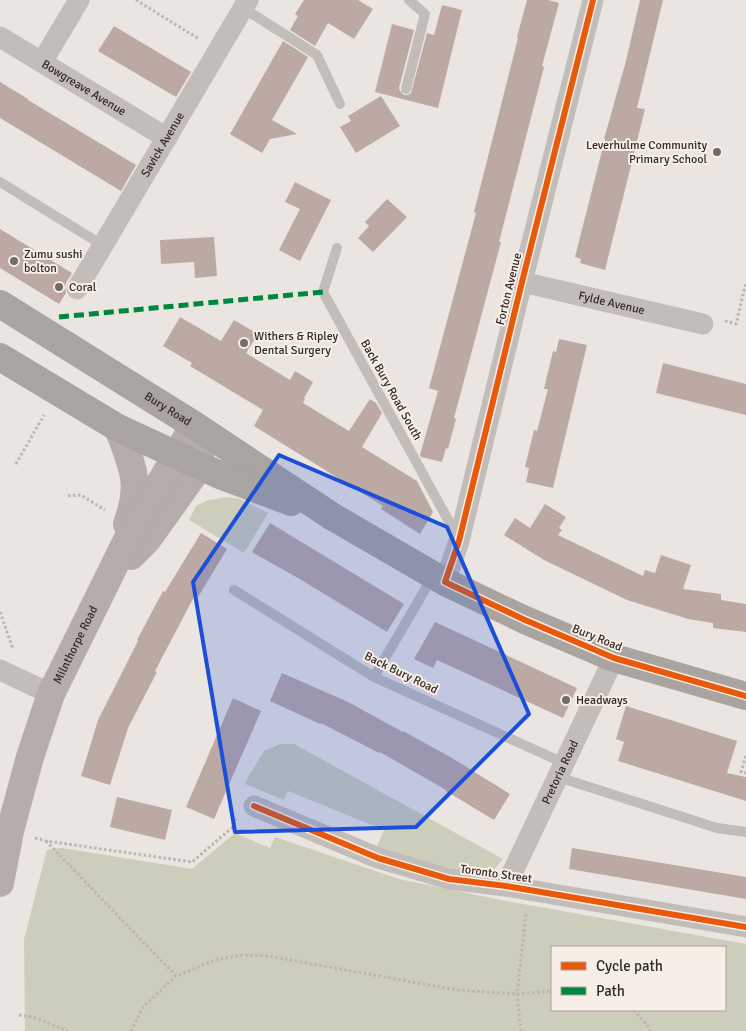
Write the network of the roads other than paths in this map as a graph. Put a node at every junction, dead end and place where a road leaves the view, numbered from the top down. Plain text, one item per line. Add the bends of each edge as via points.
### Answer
1 (78, 0) edge
2 (409, 0) edge
3 (593, 0) edge
4 (245, 4) edge
5 (0, 37) edge
6 (42, 62) junction
7 (406, 89) dead end
8 (340, 104) dead end
9 (167, 138) junction
10 (0, 182) edge
11 (104, 246) junction
12 (337, 248) dead end
13 (522, 282) junction
14 (77, 289) dead end
15 (0, 304) edge
16 (703, 324) road end
17 (0, 357) edge
18 (197, 426) junction
19 (118, 428) junction
20 (188, 461) junction
21 (333, 517) junction
22 (459, 541) junction
23 (439, 579) junction
24 (105, 584) junction
25 (234, 590) dead end
26 (614, 658) junction
27 (8, 674) edge
28 (374, 677) junction
29 (51, 694) junction
30 (746, 696) edge
31 (561, 770) junction
32 (254, 806) road end
33 (746, 832) edge
34 (2, 866) edge
35 (506, 886) junction
36 (746, 927) edge

1 - 6 street
2 - 7 lane via 425,14
3 - 13 street, Forton Avenue
4 - 8 lane via 317,55
4 - 9 street, Savick Avenue
5 - 6 street, Bowgreave Avenue
6 - 9 street, Bowgreave Avenue
9 - 11 street, Savick Avenue
10 - 11 lane
11 - 14 street, Savick Avenue
12 - 22 lane, Back Bury Road South via 323,292
13 - 16 street, Fylde Avenue
13 - 22 street, Forton Avenue
15 - 18 highway, Bury Road
17 - 19 highway, Bury Road
18 - 20 street, Milnthorpe Road
18 - 21 highway, Bury Road
19 - 20 highway, Bury Road
19 - 24 street via 133,467 134,503
20 - 21 highway, Bury Road
20 - 24 street, Milnthorpe Road via 128,538
21 - 23 highway, Bury Road
22 - 23 street, Forton Avenue
23 - 26 highway, Bury Road
23 - 28 lane
24 - 29 street, Milnthorpe Road
25 - 28 lane, Back Bury Road
26 - 30 highway, Bury Road
26 - 31 street, Pretoria Road
27 - 29 street
28 - 31 lane, Back Bury Road
29 - 34 street, Milnthorpe Road via 30,756
31 - 33 lane, Back Bury Road via 717,828
31 - 35 street, Pretoria Road
32 - 35 street, Toronto Street via 378,858 449,879
35 - 36 street, Toronto Street

